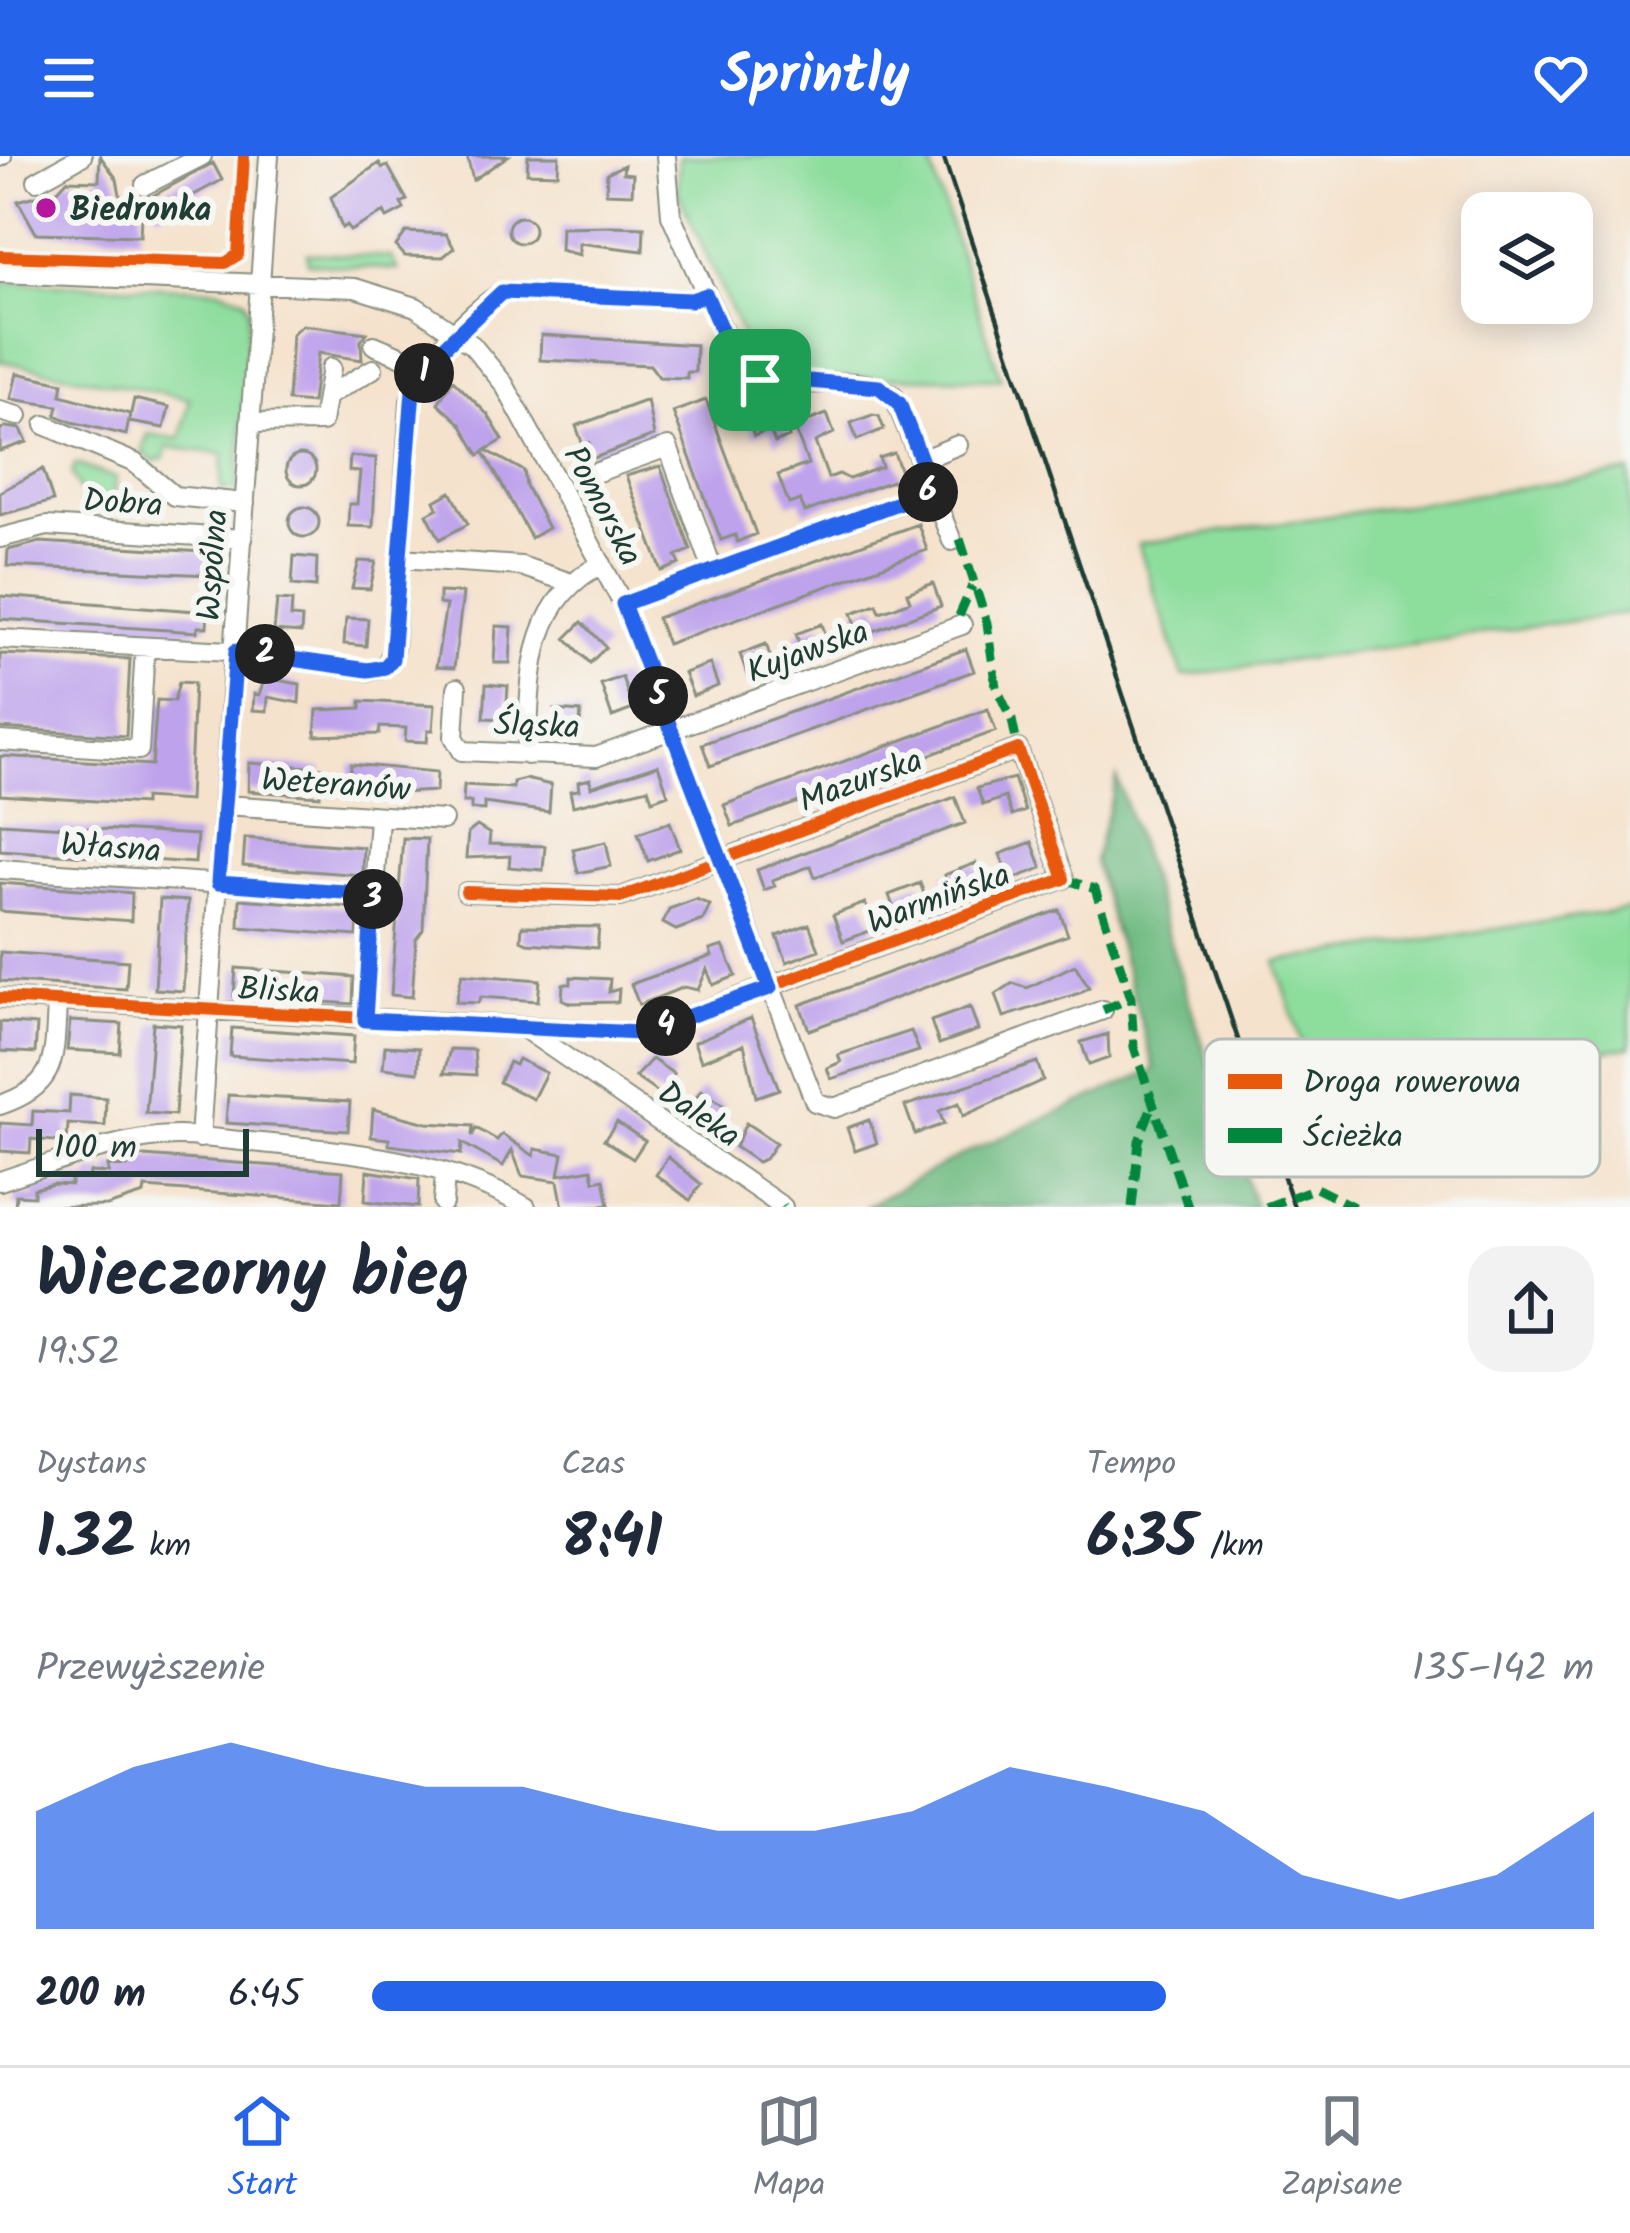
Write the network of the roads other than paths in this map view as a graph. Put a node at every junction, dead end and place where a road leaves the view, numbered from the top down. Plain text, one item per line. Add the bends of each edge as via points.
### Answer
1 (82, 156) edge
2 (202, 156) edge
3 (268, 156) edge
4 (666, 156) edge
5 (46, 169) edge
6 (145, 185) dead end
7 (0, 273) edge
8 (259, 283) junction
9 (706, 295) junction
10 (459, 334) junction
11 (374, 345) dead end
12 (412, 361) dead end
13 (331, 368) dead end
14 (373, 369) dead end
15 (329, 395) junction
16 (250, 423) junction
17 (45, 425) dead end
18 (958, 446) dead end
19 (921, 460) junction
20 (596, 473) dead end
21 (933, 490) junction
22 (245, 503) junction
23 (0, 538) edge
24 (243, 539) junction
25 (952, 541) dead end
26 (400, 558) junction
27 (602, 564) junction
28 (713, 570) junction
29 (568, 582) junction
30 (623, 604) junction
31 (962, 625) dead end
32 (0, 639) edge
33 (146, 647) junction
34 (236, 651) junction
35 (457, 688) dead end
36 (672, 731) junction
37 (0, 741) edge
38 (1018, 749) joint
39 (527, 755) junction
40 (225, 805) junction
41 (379, 818) junction
42 (443, 820) dead end
43 (720, 859) junction
44 (0, 869) edge
45 (218, 883) junction
46 (466, 892) dead end
47 (373, 894) junction
48 (770, 988) junction
49 (0, 998) edge
50 (57, 1003) junction
51 (1103, 1010) dead end
52 (209, 1012) junction
53 (365, 1020) junction
54 (524, 1028) junction
55 (587, 1033) junction
56 (577, 1065) junction
57 (0, 1105) edge
58 (200, 1138) junction
59 (445, 1173) junction
60 (0, 1181) edge
61 (443, 1204) dead end
62 (526, 1207) edge
63 (783, 1207) edge

1 - 5 street
2 - 6 street
3 - 8 street, Wspólna
4 - 9 street via 671,215
7 - 8 street, Pomorska
8 - 10 street, Pomorska via 377,292
8 - 16 street, Wspólna
9 - 10 street via 502,292
9 - 19 street via 749,376 887,391
10 - 26 street via 410,401
10 - 27 street, Pomorska via 504,383
11 - 12 street
13 - 15 street
14 - 15 street
15 - 16 street via 317,425
16 - 22 street, Wspólna
17 - 22 street via 135,463 174,496
18 - 19 street
19 - 21 street
20 - 28 street via 668,447
21 - 25 street
21 - 28 street
22 - 24 street, Wspólna
23 - 24 street, Dobra via 46,526
24 - 34 street, Wspólna
26 - 29 street via 521,566
26 - 34 street via 394,649 385,667
27 - 29 street
27 - 30 street, Pomorska
28 - 30 street
29 - 39 street via 533,662
30 - 36 street, Pomorska
31 - 36 street, Kujawska
32 - 33 street
33 - 34 street
33 - 37 street via 139,750
34 - 40 street, Wspólna
35 - 39 street, Śląska via 457,747
36 - 39 street, Śląska via 596,757
36 - 43 street, Pomorska
38 - 43 street, Mazurska
38 - 48 street, Warmińska via 1064,879
40 - 41 street, Weteranów
40 - 45 street, Wspólna
41 - 42 street, Weteranów
41 - 47 street
43 - 46 street, Mazurska via 621,897
43 - 48 street, Pomorska
44 - 45 street, Własna
45 - 47 street, Własna
45 - 52 street, Wspólna
47 - 53 street
48 - 51 street, Pomorska via 811,1098 827,1108
48 - 55 street, Bliska via 652,1030
49 - 50 street, Bliska
50 - 52 street, Bliska
50 - 57 street via 46,1078
52 - 53 street, Bliska
52 - 58 street, Wspólna
53 - 54 street, Bliska
54 - 55 street, Bliska
54 - 56 street, Daleka
55 - 56 street via 575,1047
56 - 63 street, Daleka
58 - 59 street via 358,1152
58 - 60 street via 116,1144
59 - 61 street
59 - 62 street

